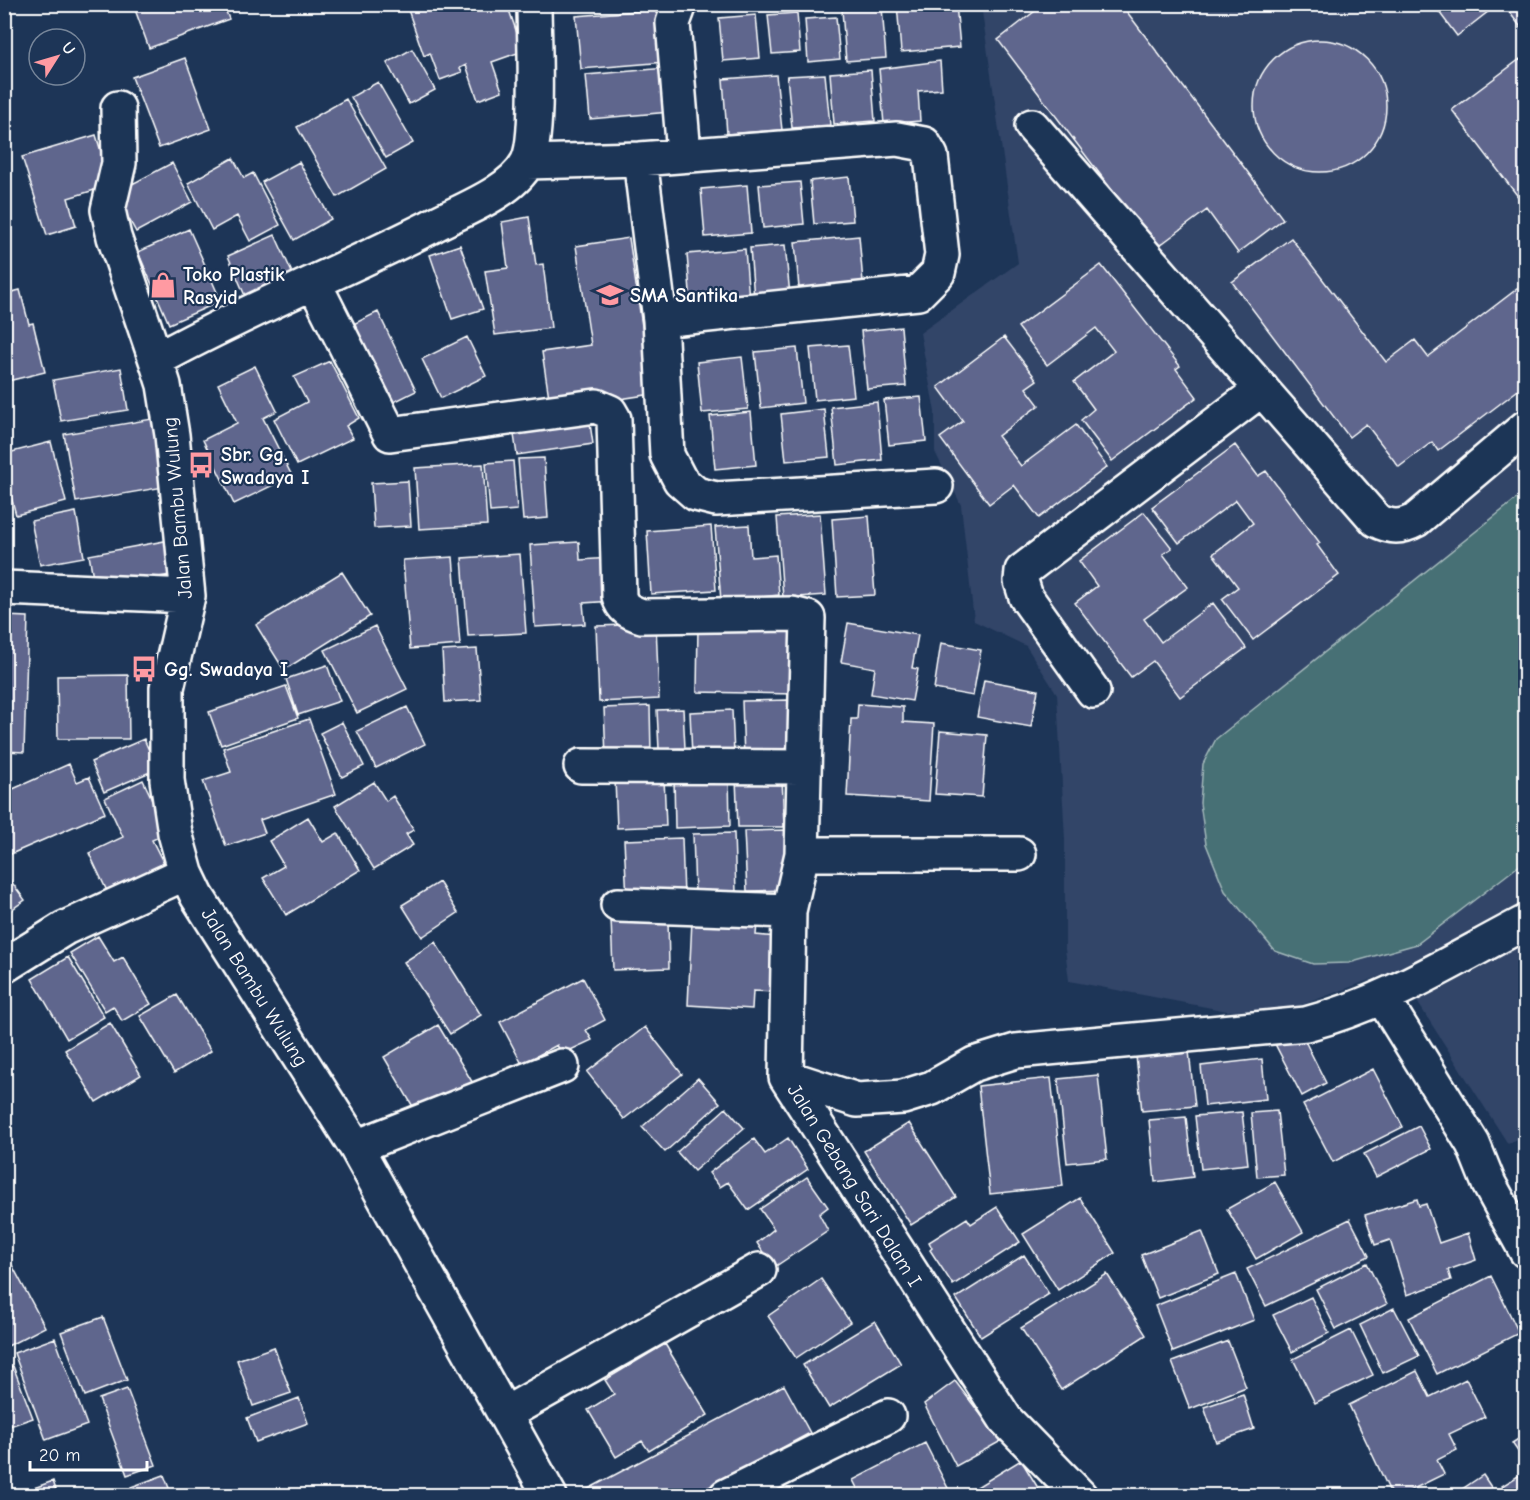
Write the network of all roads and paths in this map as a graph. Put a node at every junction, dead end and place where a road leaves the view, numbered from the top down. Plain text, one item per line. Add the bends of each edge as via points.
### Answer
1 (534, 4) edge
2 (680, 4) edge
3 (117, 108) dead end
4 (1032, 126) dead end
5 (684, 154) junction
6 (640, 159) junction
7 (528, 162) junction
8 (314, 283) junction
9 (660, 320) junction
10 (156, 360) junction
11 (1262, 389) junction
12 (1526, 427) edge
13 (936, 486) dead end
14 (4, 588) edge
15 (188, 596) junction
16 (1093, 691) dead end
17 (581, 766) dead end
18 (803, 767) junction
19 (802, 854) junction
20 (1019, 854) dead end
21 (186, 873) junction
22 (618, 905) dead end
23 (789, 911) junction
24 (1526, 922) edge
25 (4, 966) edge
26 (1382, 997) junction
27 (562, 1066) dead end
28 (786, 1077) junction
29 (356, 1146) junction
30 (1525, 1246) edge
31 (759, 1270) dead end
32 (505, 1414) junction
33 (888, 1416) dead end
34 (550, 1496) edge
35 (726, 1496) edge
36 (1080, 1496) edge

1 - 7 street via 534,134
2 - 5 street via 673,23
3 - 10 street, Jalan Bambu Wulung via 119,163 108,210
4 - 11 street
5 - 6 street
5 - 9 street via 897,139 924,144 931,156 942,255 938,273 918,293
6 - 7 street
6 - 9 street
7 - 8 street via 500,190
8 - 10 street
8 - 18 street, Jalan Gebang Sari Dalam I via 390,434 596,406 610,412 614,419 621,604 642,616 792,614 808,618
9 - 13 street via 667,454 680,480 696,494 716,499
10 - 15 street, Jalan Bambu Wulung via 172,435
11 - 12 street via 1376,520 1389,526 1404,526 1416,520
11 - 16 street via 1022,571 1026,597
14 - 15 street
15 - 21 street, Jalan Bambu Wulung via 167,688 167,780 171,815
17 - 18 street
18 - 19 street, Jalan Gebang Sari Dalam I
19 - 20 street
19 - 23 street, Jalan Gebang Sari Dalam I
21 - 25 street via 65,928
21 - 29 street, Jalan Bambu Wulung
22 - 23 street
23 - 28 street, Jalan Gebang Sari Dalam I
24 - 26 street
26 - 28 street via 1306,1024 1016,1051 974,1064 932,1088 903,1097 857,1100
26 - 30 street via 1473,1144 1489,1184
27 - 29 street
28 - 36 street, Jalan Gebang Sari Dalam I via 1006,1420
29 - 32 street, Jalan Bambu Wulung
31 - 32 street
32 - 34 street, Jalan Bambu Wulung
33 - 35 street

